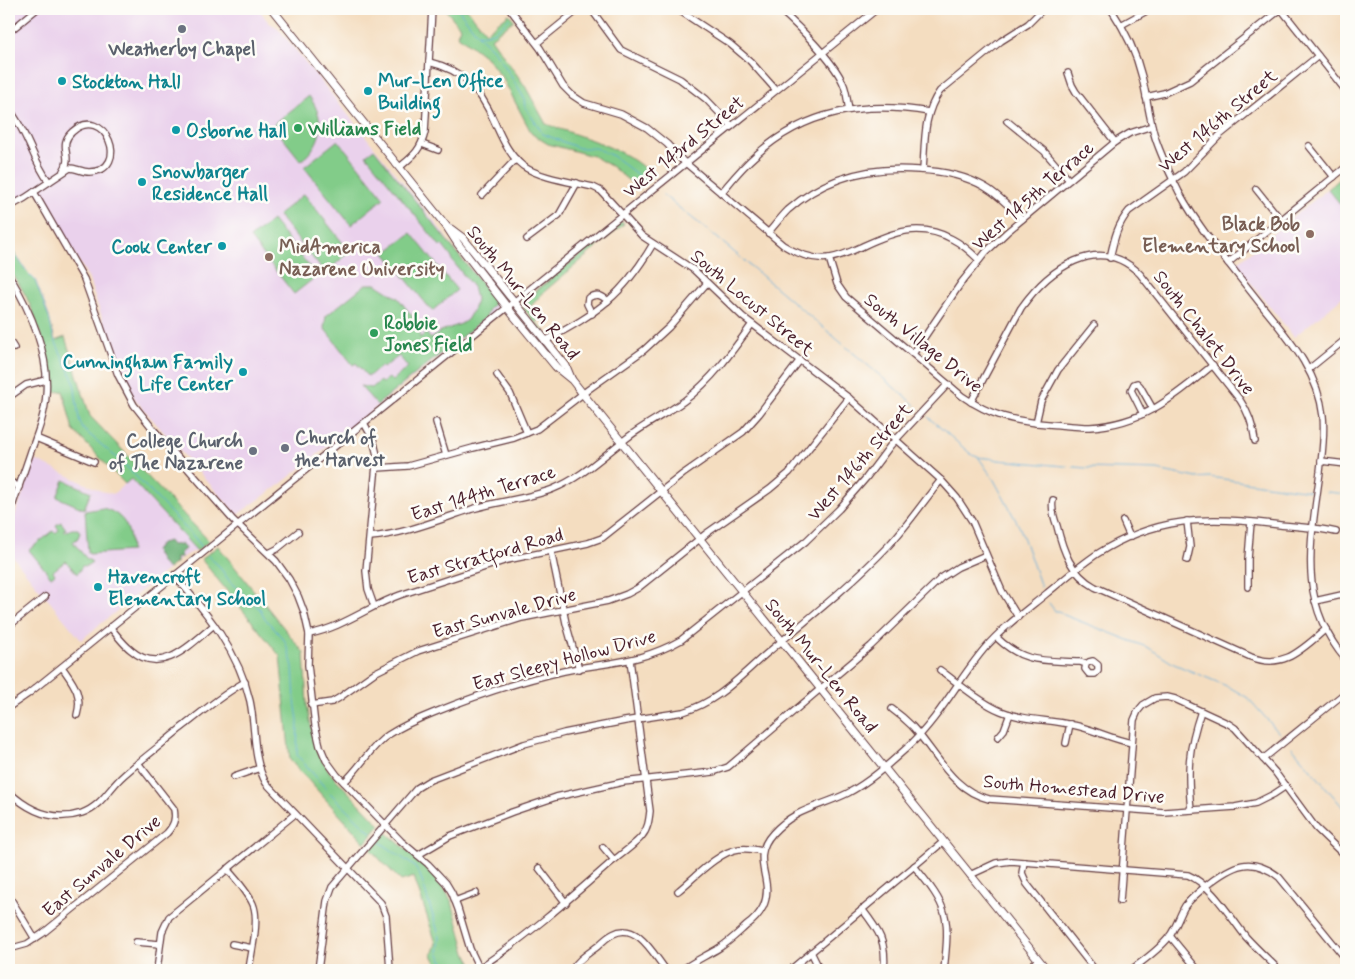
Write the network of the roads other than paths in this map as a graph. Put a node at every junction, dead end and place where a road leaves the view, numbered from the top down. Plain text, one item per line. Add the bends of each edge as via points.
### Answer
1 (37, 9) edge
2 (272, 9) edge
3 (432, 9) edge
4 (510, 9) edge
5 (579, 9) edge
6 (591, 9) edge
7 (677, 9) edge
8 (779, 9) edge
9 (877, 9) edge
10 (1043, 9) edge
11 (1111, 9) edge
12 (1150, 9) edge
13 (1281, 9) edge
14 (1121, 25) junction
15 (9, 32) edge
16 (537, 43) junction
17 (821, 54) junction
18 (1318, 56) junction
19 (428, 62) junction
20 (1068, 73) dead end
21 (776, 90) junction
22 (1346, 91) edge
23 (1146, 97) junction
24 (9, 109) edge
25 (849, 110) junction
26 (929, 112) junction
27 (1006, 121) dead end
28 (732, 126) junction
29 (1152, 126) junction
30 (1115, 142) junction
31 (422, 144) junction
32 (1309, 146) dead end
33 (438, 150) dead end
34 (516, 159) junction
35 (686, 163) junction
36 (400, 167) junction
37 (1346, 167) edge
38 (922, 170) junction
39 (63, 171) junction
40 (1334, 177) junction
41 (1173, 179) junction
42 (1069, 180) junction
43 (49, 182) junction
44 (578, 183) junction
45 (1256, 189) dead end
46 (34, 192) junction
47 (721, 193) junction
48 (482, 195) dead end
49 (9, 207) edge
50 (622, 214) junction
51 (1022, 219) junction
52 (1282, 220) junction
53 (447, 226) junction
54 (768, 233) junction
55 (527, 239) dead end
56 (653, 244) junction
57 (829, 258) junction
58 (1110, 258) junction
59 (979, 260) junction
60 (1228, 263) junction
61 (9, 275) edge
62 (707, 283) junction
63 (608, 301) junction
64 (514, 302) junction
65 (507, 307) junction
66 (592, 314) junction
67 (752, 324) junction
68 (1094, 326) dead end
69 (1346, 339) edge
70 (9, 340) edge
71 (545, 341) junction
72 (14, 348) dead end
73 (913, 354) junction
74 (800, 360) junction
75 (1213, 364) junction
76 (1309, 369) junction
77 (498, 375) dead end
78 (46, 380) junction
79 (572, 380) junction
80 (948, 384) junction
81 (583, 394) junction
82 (9, 397) edge
83 (849, 398) junction
84 (971, 402) junction
85 (1153, 409) junction
86 (1143, 414) junction
87 (436, 422) dead end
88 (364, 423) junction
89 (1036, 423) junction
90 (527, 434) junction
91 (36, 438) junction
92 (896, 439) junction
93 (1255, 441) dead end
94 (622, 442) junction
95 (446, 455) junction
96 (1321, 461) junction
97 (94, 462) dead end
98 (1346, 464) edge
99 (377, 468) junction
100 (941, 480) junction
101 (9, 481) edge
102 (19, 488) junction
103 (661, 491) junction
104 (1053, 500) dead end
105 (9, 516) edge
106 (1123, 521) dead end
107 (1187, 521) junction
108 (1251, 522) junction
109 (238, 525) junction
110 (1313, 529) junction
111 (298, 532) dead end
112 (1336, 532) dead end
113 (370, 537) junction
114 (1130, 537) junction
115 (700, 539) junction
116 (551, 551) junction
117 (269, 553) junction
118 (986, 555) junction
119 (1187, 560) dead end
120 (1075, 570) junction
121 (174, 576) junction
122 (1248, 586) dead end
123 (742, 592) junction
124 (1346, 594) edge
125 (45, 598) dead end
126 (1315, 601) junction
127 (374, 606) junction
128 (563, 609) junction
129 (1018, 616) junction
130 (214, 625) junction
131 (9, 626) edge
132 (110, 627) junction
133 (1326, 630) junction
134 (309, 634) junction
135 (996, 637) junction
136 (782, 642) junction
137 (630, 660) junction
138 (1346, 660) edge
139 (1086, 664) dead end
140 (62, 667) junction
141 (579, 668) junction
142 (940, 670) dead end
143 (245, 682) junction
144 (959, 684) junction
145 (821, 689) junction
146 (1346, 692) edge
147 (311, 705) junction
148 (9, 707) edge
149 (892, 709) dead end
150 (1201, 710) junction
151 (1010, 714) junction
152 (77, 715) dead end
153 (638, 719) junction
154 (1070, 724) junction
155 (920, 735) junction
156 (998, 737) dead end
157 (1066, 742) dead end
158 (1132, 744) junction
159 (1263, 759) junction
160 (138, 763) junction
161 (883, 767) junction
162 (260, 768) junction
163 (234, 777) dead end
164 (646, 778) junction
165 (344, 782) junction
166 (1286, 786) junction
167 (9, 792) edge
168 (1127, 810) junction
169 (1191, 810) junction
170 (294, 814) junction
171 (386, 825) junction
172 (943, 842) junction
173 (603, 847) dead end
174 (762, 851) junction
175 (418, 855) junction
176 (1346, 858) edge
177 (614, 860) junction
178 (1024, 862) junction
179 (914, 866) junction
180 (539, 868) dead end
181 (227, 869) junction
182 (348, 869) junction
183 (1122, 869) junction
184 (970, 875) junction
185 (1205, 887) junction
186 (678, 891) dead end
187 (476, 893) dead end
188 (9, 896) edge
189 (455, 901) junction
190 (1120, 901) dead end
191 (566, 903) junction
192 (862, 909) junction
193 (1170, 936) junction
194 (34, 939) junction
195 (136, 942) dead end
196 (160, 944) junction
197 (232, 944) dead end
198 (252, 948) junction
199 (9, 949) edge
200 (811, 952) junction
201 (1038, 960) junction
202 (1346, 960) edge
203 (480, 969) edge
204 (157, 970) edge
205 (249, 970) edge
206 (318, 970) edge
207 (390, 970) edge
208 (572, 970) edge
209 (666, 970) edge
210 (682, 970) edge
211 (790, 970) edge
212 (820, 970) edge
213 (884, 970) edge
214 (944, 970) edge
215 (1026, 970) edge
216 (1047, 970) edge
217 (1095, 970) edge
218 (1131, 970) edge
219 (1198, 970) edge
220 (1279, 970) edge

1 - 15 street
2 - 36 main road, South Mur-Len Road
3 - 19 street
4 - 16 street
5 - 16 street
6 - 28 street via 620,50 687,84
7 - 21 street via 730,44
8 - 17 street
9 - 17 street, West 143rd Street
10 - 26 street via 1028,24 946,85
11 - 14 street
12 - 14 street
13 - 18 street
13 - 23 street via 1190,81
14 - 23 street via 1138,62
16 - 35 street via 572,95 584,103 621,114 640,124
17 - 21 street, West 143rd Street
17 - 25 street via 843,83
18 - 22 street
18 - 41 street, West 146th Street via 1220,135 1195,162
19 - 31 street
19 - 34 street, South Locust Street via 451,69 474,88 487,106 507,149
20 - 30 street via 1076,92
21 - 28 street, West 143rd Street
23 - 29 street
24 - 43 street via 22,126 37,163
25 - 26 street via 884,107
25 - 47 street via 821,117 780,136 755,156
26 - 38 street
27 - 42 street via 1044,151
28 - 35 street, West 143rd Street
29 - 30 street, West 145th Terrace
29 - 41 street
30 - 42 street, West 145th Terrace
31 - 33 street
31 - 36 street
32 - 40 street
34 - 44 street, South Locust Street via 534,172
34 - 48 street
35 - 47 street
35 - 50 street, West 143rd Street
36 - 53 main road, South Mur-Len Road
37 - 40 street
38 - 51 street via 945,172 972,180 996,194
38 - 54 street via 880,169 835,181 790,208
39 - 39 street via 70,168 89,172 103,167 108,162 112,147 106,134 91,125 73,130 66,141 68,161
39 - 43 street
40 - 52 street
41 - 58 street, West 146th Street via 1134,206 1123,218
41 - 60 street via 1199,226
42 - 51 street, West 145th Terrace
43 - 46 street
44 - 50 street, South Locust Street via 601,192
44 - 55 street via 559,215
45 - 52 street
46 - 49 street
46 - 109 street via 84,279 116,369 134,405
47 - 54 street
50 - 56 street, South Locust Street
50 - 64 street, West 143rd Street
51 - 59 street, West 145th Terrace
52 - 60 street
53 - 64 main road, South Mur-Len Road via 463,238
53 - 65 main road, South Mur-Len Road
54 - 57 street via 801,254
56 - 62 street, South Locust Street via 685,263
56 - 63 street via 629,281
57 - 59 street via 892,233 924,230 959,244
57 - 73 street, South Village Drive via 837,284 846,297
58 - 75 street, South Chalet Drive via 1130,265 1140,274
58 - 84 street via 1079,258 1061,267 1037,288 1021,308
59 - 73 street, West 145th Terrace
60 - 76 street
61 - 78 street via 31,318 45,363
62 - 67 street, South Locust Street
62 - 81 street via 656,340
63 - 66 street
63 - 66 street via 601,295 594,294 588,298
64 - 65 street, West 143rd Street
64 - 71 main road, South Mur-Len Road
65 - 79 main road, South Mur-Len Road via 556,367
65 - 88 street, West 143rd Street
66 - 71 street
67 - 74 street, South Locust Street
67 - 94 street, East 144th Terrace via 696,392
68 - 89 street via 1058,370 1041,401
69 - 76 street
70 - 72 street
71 - 79 main road, South Mur-Len Road via 566,366
73 - 80 street, South Village Drive
74 - 83 street, South Locust Street
74 - 103 street, East Stratford Road via 743,432
75 - 85 street, South Village Drive
75 - 93 street, South Chalet Drive via 1248,412
76 - 96 street via 1323,415
77 - 90 street via 510,393
78 - 82 street via 26,385
78 - 91 street via 45,404
79 - 81 main road, South Mur-Len Road
80 - 84 street, South Village Drive
80 - 92 street, West 146th Street
81 - 90 street
81 - 94 main road, South Mur-Len Road
83 - 92 street, South Locust Street
83 - 115 street via 789,473
84 - 89 street, South Village Drive via 1000,416
85 - 86 street, South Village Drive
85 - 86 street via 1140,386 1134,384 1131,390
86 - 89 street, South Village Drive via 1117,424 1096,426
87 - 95 street
88 - 99 street via 377,450
88 - 109 street, West 143rd Street
90 - 95 street
91 - 97 street
91 - 102 street
92 - 100 street, South Locust Street
92 - 123 street, West 146th Street via 834,514
94 - 103 main road, South Mur-Len Road
94 - 113 street, East 144th Terrace via 579,476 553,489 476,508 397,534
95 - 99 street via 408,466
96 - 98 street
96 - 110 street
99 - 113 street
100 - 118 street, South Locust Street via 964,508
100 - 136 street via 873,562
101 - 102 street
102 - 105 street
103 - 115 main road, South Mur-Len Road
103 - 116 street, East Stratford Road via 602,538
104 - 120 street via 1061,543
106 - 114 street
107 - 108 street
107 - 114 street via 1156,527
107 - 119 street via 1190,553
108 - 110 street
108 - 122 street
109 - 117 street
109 - 121 street, West 143rd Street
110 - 112 street
110 - 126 street via 1310,573
111 - 117 street
113 - 127 street via 367,580
114 - 120 street
115 - 123 main road, South Mur-Len Road
115 - 128 street, East Sunvale Drive via 645,584 627,594
116 - 127 street, East Stratford Road via 493,564
116 - 128 street
117 - 134 street via 298,596
118 - 129 street, South Locust Street via 1002,591
118 - 145 street via 941,578 893,626
120 - 129 street
120 - 133 street via 1095,587 1260,661 1284,660
121 - 130 street
121 - 132 street, West 143rd Street
123 - 136 main road, South Mur-Len Road
123 - 137 street, East Sleepy Hollow Drive via 681,640 653,654
124 - 126 street
125 - 131 street
126 - 133 street
127 - 134 street, East Stratford Road via 331,629
128 - 141 street
128 - 147 street, East Sunvale Drive via 522,618 418,651 374,673 339,698
129 - 135 street
130 - 132 street via 174,657 158,660 133,652
130 - 143 street via 230,647
132 - 140 street, West 143rd Street
133 - 138 street
134 - 147 street
135 - 139 street via 1012,652 1022,656
135 - 144 street
136 - 145 main road, South Mur-Len Road
136 - 153 street via 727,690 705,704 683,712
137 - 141 street, East Sleepy Hollow Drive
137 - 153 street
140 - 148 street, West 143rd Street
140 - 152 street via 78,694 80,705
141 - 165 street, East Sleepy Hollow Drive via 472,698 402,727 379,742
142 - 144 street
143 - 160 street via 225,694
143 - 162 street
144 - 151 street
144 - 155 street
145 - 161 main road, South Mur-Len Road
145 - 164 street via 728,767 714,772
146 - 159 street
147 - 165 street via 323,754
149 - 155 street, South Homestead Drive
150 - 158 street via 1166,697 1149,701 1135,716
150 - 159 street via 1235,728
150 - 169 street via 1189,754
151 - 154 street
151 - 156 street
153 - 164 street
153 - 171 street via 597,725 538,740 430,780 414,791
154 - 157 street
154 - 158 street
155 - 161 street
155 - 168 street, South Homestead Drive via 960,785 980,797
158 - 168 street
159 - 166 street
160 - 167 street via 96,806 72,815 40,813
160 - 194 street, East Sunvale Drive via 174,809 173,826
161 - 172 main road, South Mur-Len Road
161 - 174 street via 850,792 793,817 772,834
162 - 163 street
162 - 170 street via 270,788
164 - 175 street via 583,790 526,807 450,836
164 - 177 street via 650,811 647,828 637,842
165 - 171 street
166 - 169 street, South Homestead Drive via 1256,803
166 - 176 street via 1316,828
168 - 169 street, South Homestead Drive
168 - 183 street
170 - 181 street
170 - 182 street
171 - 175 street
171 - 182 street
172 - 179 street
172 - 184 main road, South Mur-Len Road
173 - 177 street
174 - 186 street via 739,848 727,852
174 - 210 street via 767,893 761,911 724,944
175 - 189 street via 446,883
177 - 191 street
178 - 183 street
178 - 184 street via 996,863
178 - 217 street via 1022,873 1027,884
179 - 192 street
179 - 214 street via 936,894 945,912 948,933
180 - 191 street
181 - 196 street via 169,917
181 - 198 street via 253,904
182 - 206 street via 329,894
182 - 207 street via 384,910
183 - 185 street via 1188,875
183 - 190 street
184 - 201 main road, South Mur-Len Road
185 - 193 street via 1185,907
185 - 202 street via 1234,867 1266,868 1284,883
185 - 220 street
187 - 189 street
188 - 194 street
189 - 203 street via 465,938
191 - 203 street
192 - 200 street
192 - 213 street via 882,938
193 - 218 street
193 - 219 street
194 - 199 street, East Sunvale Drive
195 - 196 street
196 - 204 street
197 - 198 street
198 - 205 street
200 - 211 street
200 - 212 street
201 - 215 street
201 - 216 main road, South Mur-Len Road
208 - 209 street via 610,935 625,931 639,936

